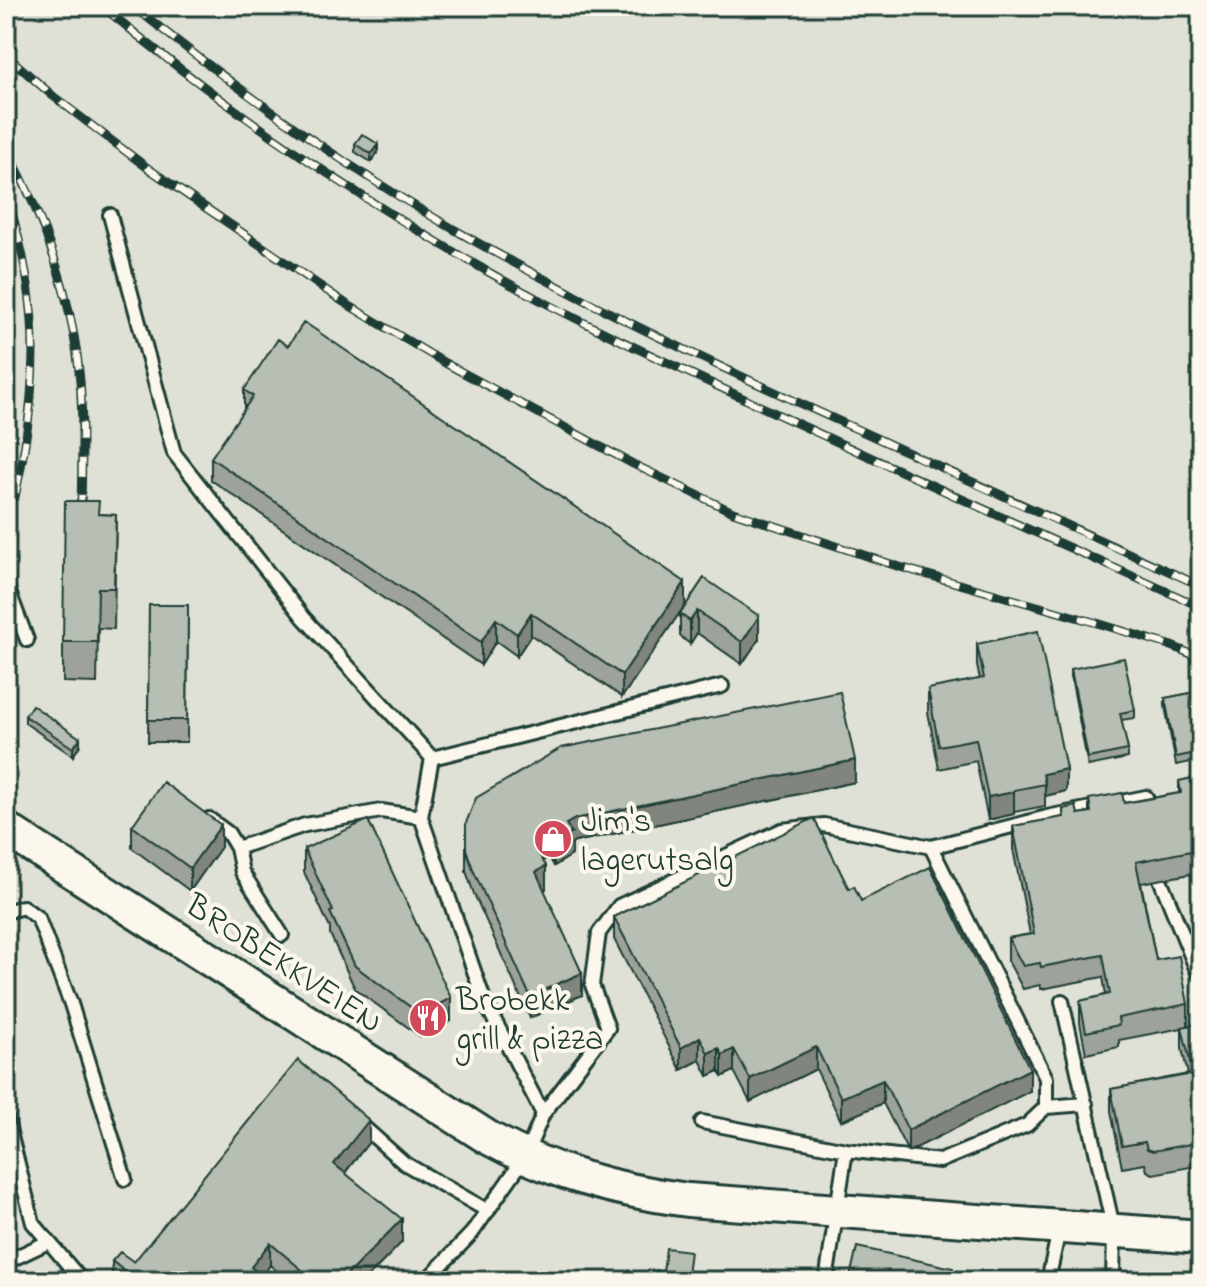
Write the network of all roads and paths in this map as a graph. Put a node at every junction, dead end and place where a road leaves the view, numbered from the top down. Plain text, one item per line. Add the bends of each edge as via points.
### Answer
1 (110, 215) dead end
2 (6, 584) edge
3 (27, 640) dead end
4 (722, 686) dead end
5 (432, 758) junction
6 (195, 809) edge
7 (421, 817) junction
8 (1150, 821) edge
9 (6, 829) edge
10 (931, 847) junction
11 (237, 848) junction
12 (1160, 879) edge
13 (6, 912) edge
14 (282, 935) dead end
15 (1201, 975) edge
16 (1062, 1001) dead end
17 (1086, 1104) junction
18 (1046, 1107) junction
19 (348, 1113) edge
20 (543, 1114) junction
21 (6, 1117) edge
22 (702, 1122) dead end
23 (846, 1150) junction
24 (525, 1157) junction
25 (125, 1179) dead end
26 (837, 1210) junction
27 (488, 1211) junction
28 (1060, 1227) junction
29 (1114, 1231) junction
30 (1201, 1237) edge
31 (48, 1242) junction
32 (6, 1262) edge
33 (82, 1281) edge
34 (426, 1281) edge
35 (826, 1281) edge
36 (1048, 1281) edge
37 (1113, 1281) edge

1 - 5 lane via 174,453 304,618
2 - 3 lane
4 - 5 lane
5 - 7 lane
6 - 11 lane via 228,833
7 - 11 lane via 381,811 305,825
7 - 20 lane via 484,1000
8 - 10 lane via 1146,797
9 - 24 street, BROBEKKVEIEN
10 - 18 lane via 1046,1078
10 - 20 lane via 824,825 782,830 619,906 599,933 592,985 608,1028
11 - 14 lane via 242,872
12 - 15 lane
13 - 25 lane via 23,907 38,918 71,1004
16 - 17 lane
17 - 18 lane
17 - 29 lane
18 - 23 lane via 1027,1125 940,1161
19 - 27 lane via 404,1163
20 - 24 lane
21 - 31 lane via 33,1223
22 - 23 lane
23 - 26 lane
24 - 26 street, BROBEKKVEIEN via 591,1182 658,1196
24 - 27 lane
26 - 28 street, BROBEKKVEIEN
26 - 35 lane
27 - 34 lane
28 - 29 street, BROBEKKVEIEN
28 - 36 lane
29 - 30 street, BROBEKKVEIEN
29 - 37 lane
31 - 32 lane
31 - 33 lane

